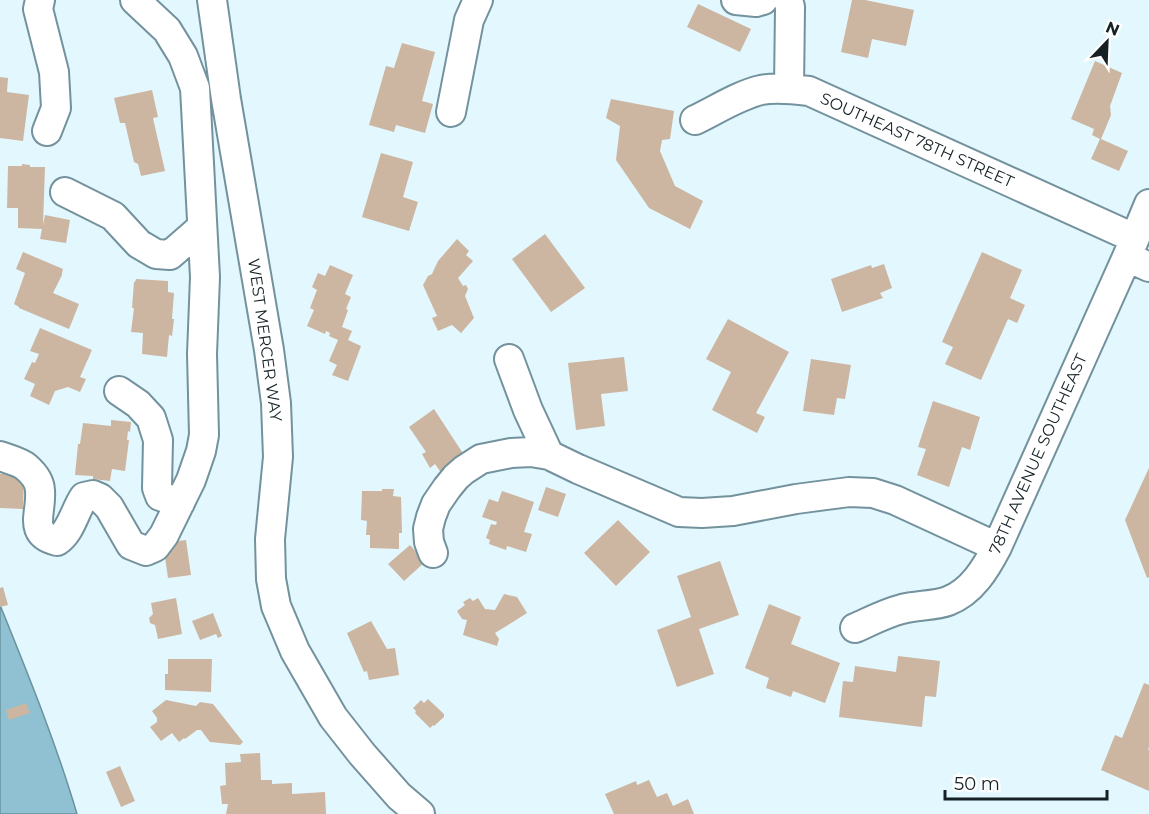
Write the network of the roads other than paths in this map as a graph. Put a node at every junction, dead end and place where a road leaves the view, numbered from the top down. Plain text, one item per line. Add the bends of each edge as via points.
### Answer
1 (40, 0) edge
2 (135, 0) edge
3 (212, 0) edge
4 (478, 0) edge
5 (736, 0) edge
6 (763, 0) edge
7 (788, 0) edge
8 (224, 83) junction
9 (195, 88) junction
10 (789, 89) junction
11 (451, 112) dead end
12 (695, 120) dead end
13 (47, 131) dead end
14 (65, 192) dead end
15 (1149, 204) edge
16 (201, 228) junction
17 (1137, 254) edge
18 (509, 359) dead end
19 (119, 391) dead end
20 (549, 455) junction
21 (0, 456) edge
22 (180, 503) junction
23 (998, 547) junction
24 (433, 553) dead end
25 (855, 628) dead end
26 (410, 808) edge

1 - 13 street via 38,9 54,72 56,108
2 - 9 street via 167,30 183,56
3 - 8 street, WEST MERCER WAY
4 - 11 street via 470,20
5 - 6 street
7 - 10 street
8 - 9 street
8 - 26 street, WEST MERCER WAY via 276,403 278,457 270,540 276,606 295,651 333,717
9 - 16 street
10 - 12 street, SOUTHEAST 78TH STREET via 761,90
10 - 17 street, SOUTHEAST 78TH STREET via 808,91
14 - 16 street via 113,216 140,244 156,254 170,255
15 - 17 street, 78TH AVENUE SOUTHEAST
16 - 22 street via 205,277 204,435
17 - 23 street, 78TH AVENUE SOUTHEAST
18 - 20 street
19 - 22 street via 151,418 158,440 157,488 160,496
20 - 23 street via 679,512 734,510 849,492 873,493
20 - 24 street via 511,453 481,459 464,470 447,488 431,517 428,529
21 - 22 street via 25,466 38,479 38,527 48,539 57,541 64,537 79,504 84,497 93,495 109,507 131,545 146,550 155,547 164,535
23 - 25 street, 78TH AVENUE SOUTHEAST via 963,593 947,601 885,614

